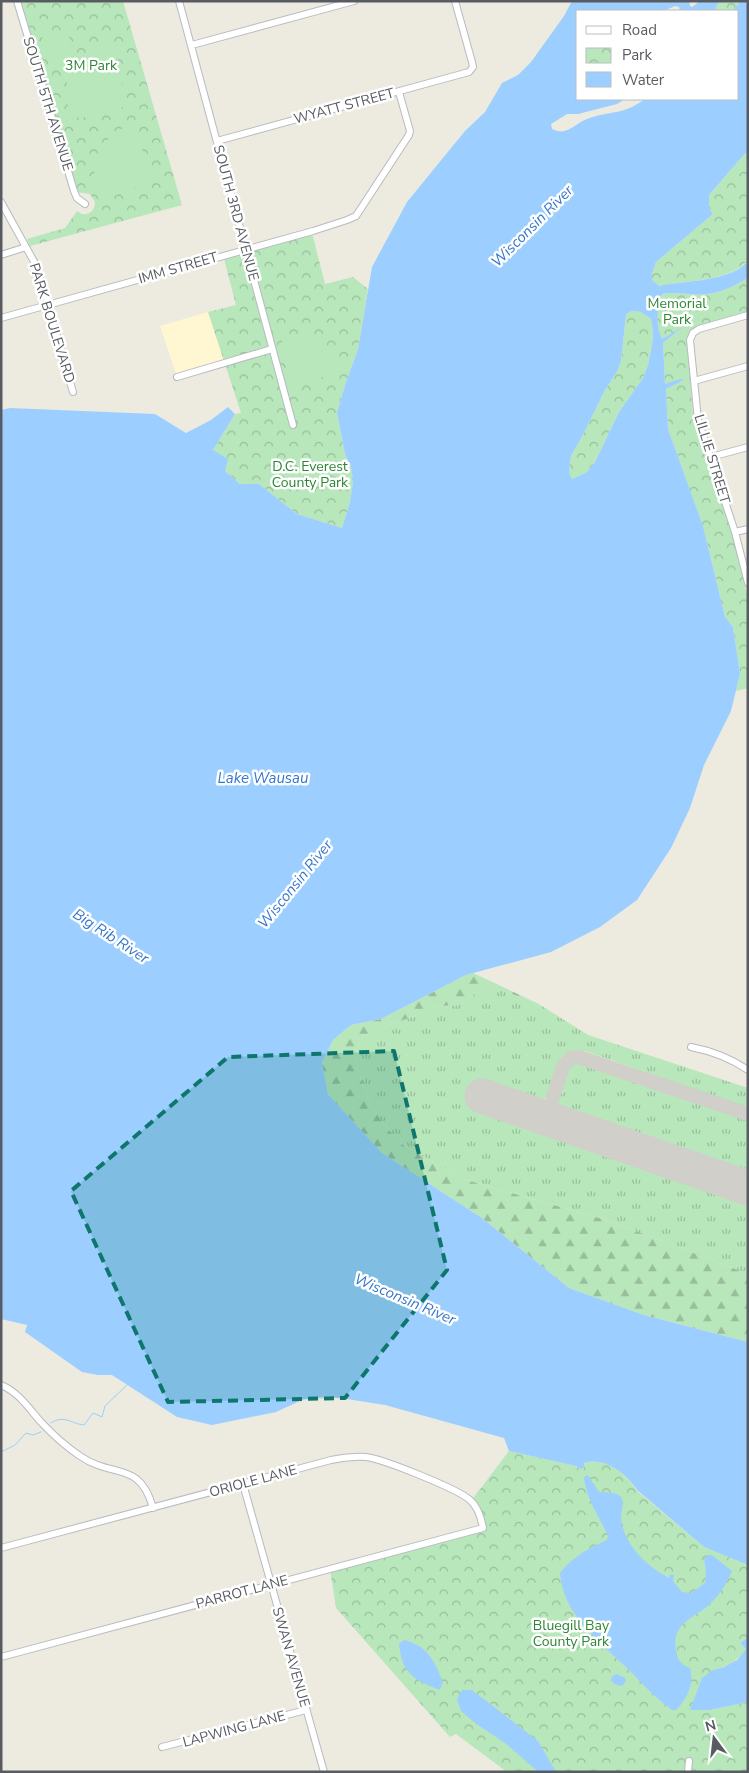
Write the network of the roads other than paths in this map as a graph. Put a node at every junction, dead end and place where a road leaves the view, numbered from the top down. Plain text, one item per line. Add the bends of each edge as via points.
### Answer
1 (17, 1) edge
2 (179, 1) edge
3 (354, 1) edge
4 (455, 1) edge
5 (192, 45) junction
6 (399, 92) junction
7 (217, 141) junction
8 (1, 202) edge
9 (85, 204) dead end
10 (26, 247) junction
11 (246, 249) junction
12 (1, 254) edge
13 (48, 305) junction
14 (748, 316) edge
15 (1, 318) edge
16 (272, 350) junction
17 (748, 366) edge
18 (176, 377) dead end
19 (694, 381) junction
20 (73, 392) dead end
21 (293, 425) dead end
22 (748, 447) edge
23 (711, 457) junction
24 (748, 529) edge
25 (735, 532) junction
26 (748, 583) edge
27 (691, 1047) dead end
28 (748, 1070) edge
29 (1, 1385) edge
30 (243, 1484) junction
31 (153, 1508) junction
32 (482, 1528) joint
33 (1, 1548) edge
34 (270, 1584) junction
35 (1, 1657) edge
36 (306, 1710) junction
37 (162, 1747) dead end
38 (689, 1761) dead end
39 (324, 1772) edge
40 (688, 1772) edge

1 - 9 street, SOUTH 5TH AVENUE via 74,191
2 - 5 street, SOUTH 3RD AVENUE
3 - 5 street
4 - 6 street, WYATT STREET via 472,62 471,70
5 - 7 street, SOUTH 3RD AVENUE
6 - 7 street, WYATT STREET
6 - 11 street, IMM STREET via 409,135 354,217
7 - 11 street, SOUTH 3RD AVENUE
8 - 10 street, PARK BOULEVARD
10 - 12 street
10 - 13 street, PARK BOULEVARD via 37,267
11 - 13 street, IMM STREET
11 - 16 street, SOUTH 3RD AVENUE
13 - 15 street, IMM STREET
13 - 20 street, PARK BOULEVARD
14 - 19 street, LILLIE STREET via 693,333 690,340
16 - 18 street
16 - 21 street, SOUTH 3RD AVENUE
17 - 19 street
19 - 23 street, LILLIE STREET via 698,420
22 - 23 street
23 - 25 street, LILLIE STREET
24 - 25 street
25 - 26 street, LILLIE STREET
27 - 28 street via 727,1058
29 - 31 street via 14,1392 59,1440 82,1458 136,1478 146,1489
30 - 31 street, ORIOLE LANE
30 - 32 street, ORIOLE LANE via 331,1460 367,1457 464,1495 477,1509
30 - 34 street, SWAN AVENUE
31 - 33 street, ORIOLE LANE
32 - 34 street, PARROT LANE
34 - 35 street, PARROT LANE
34 - 36 street, SWAN AVENUE
36 - 37 street, LAPWING LANE
36 - 39 street, SWAN AVENUE
38 - 40 street

